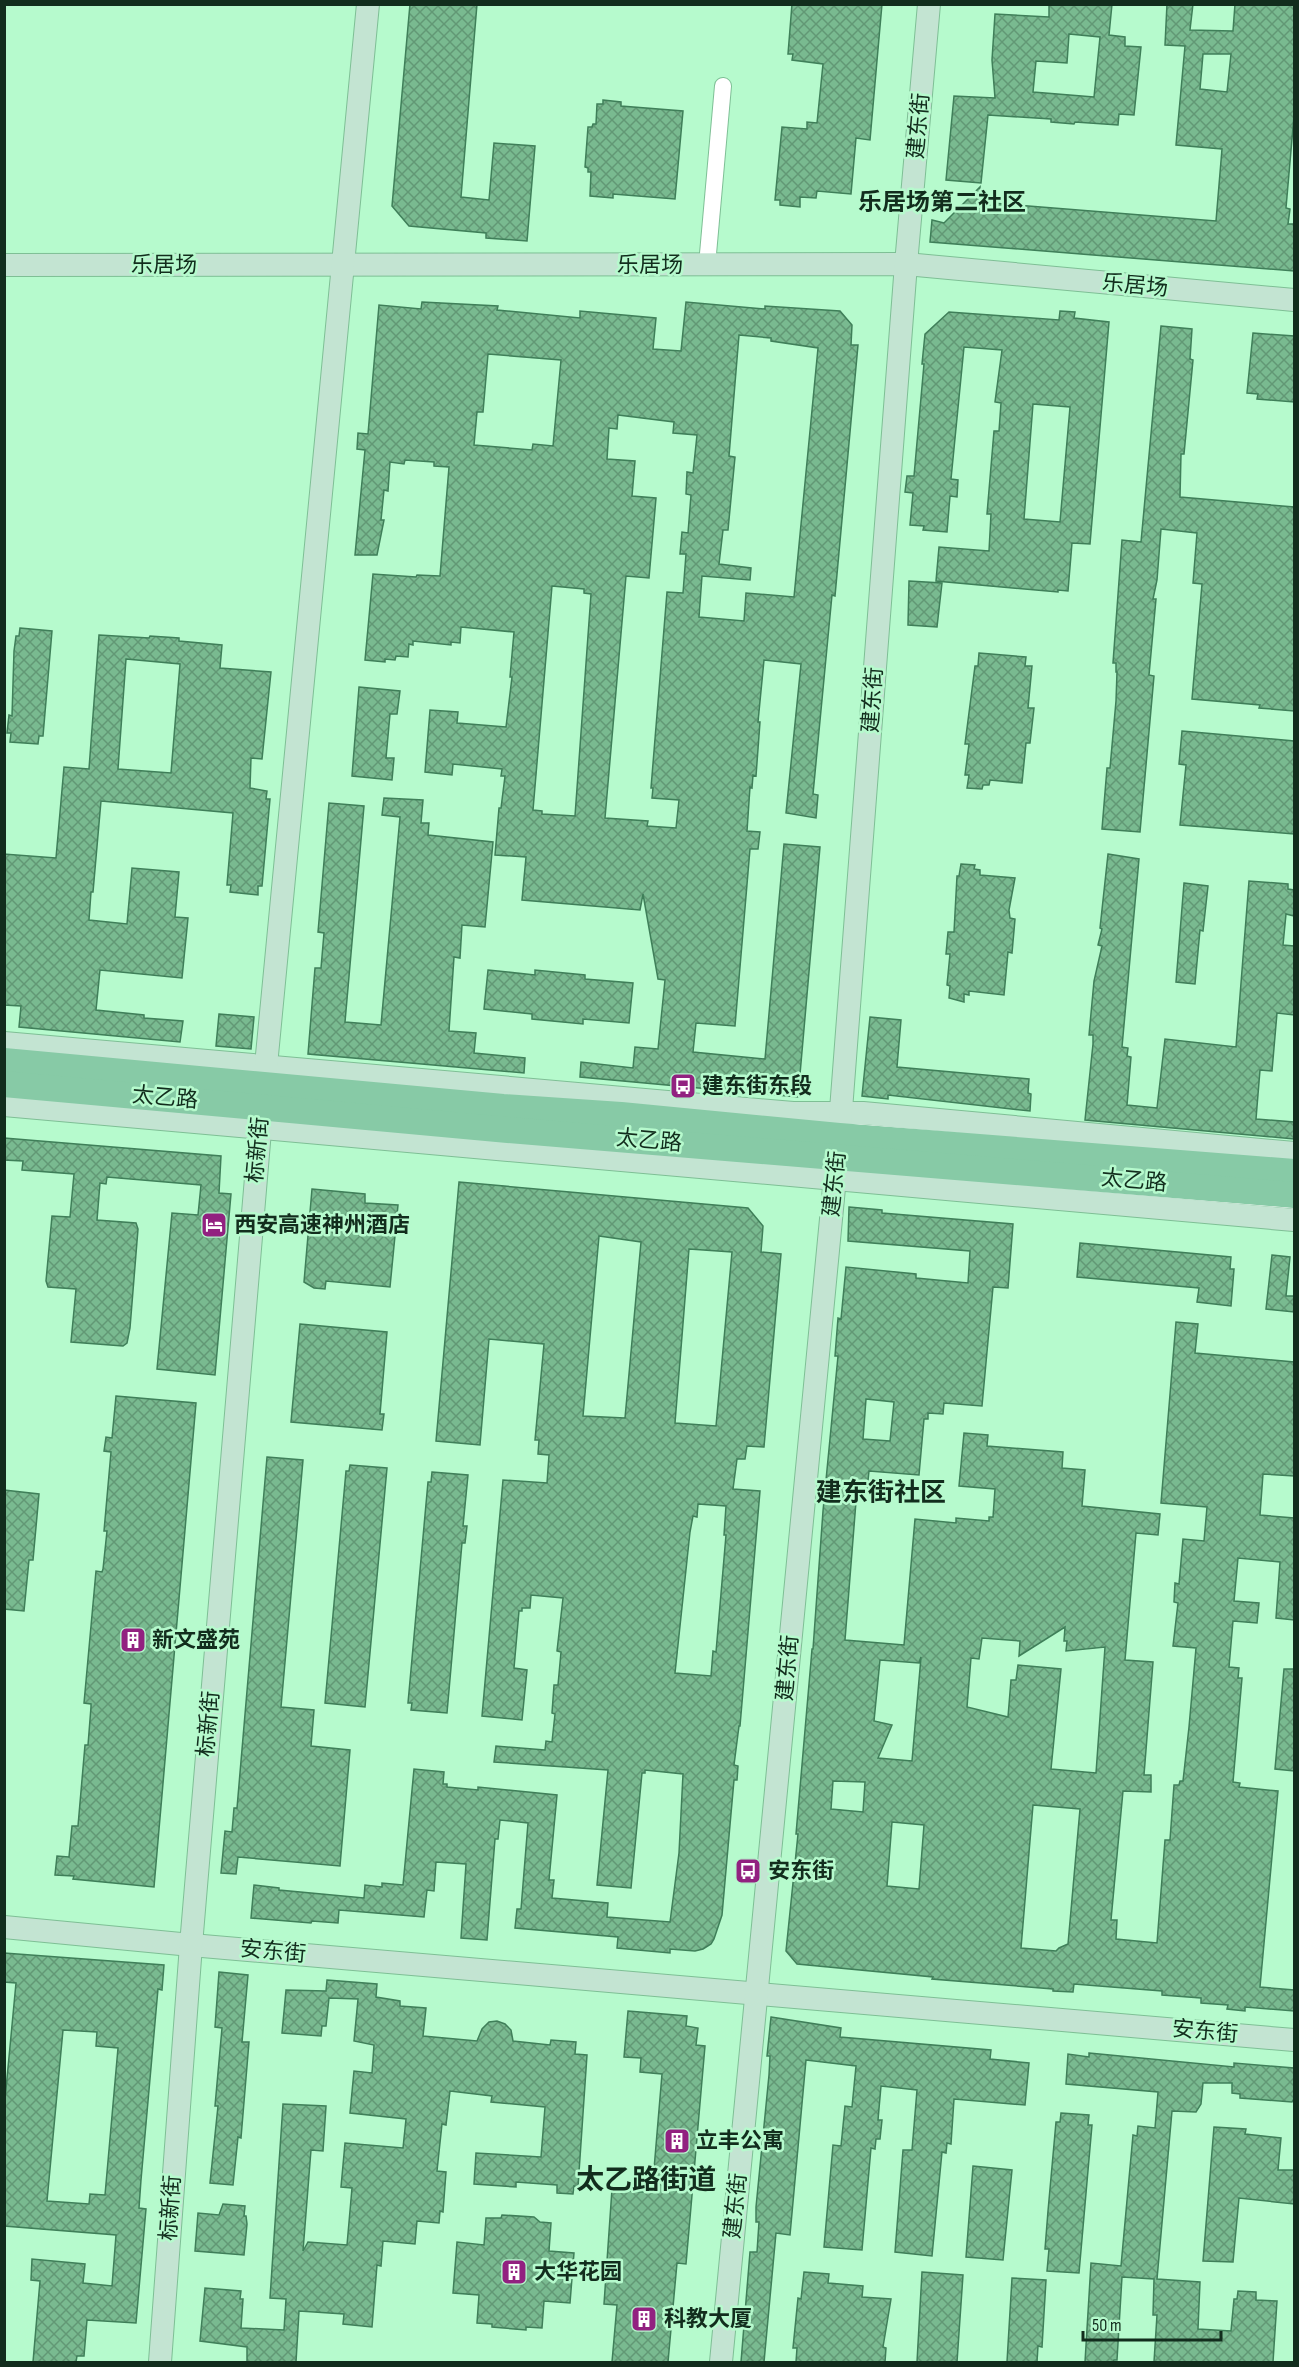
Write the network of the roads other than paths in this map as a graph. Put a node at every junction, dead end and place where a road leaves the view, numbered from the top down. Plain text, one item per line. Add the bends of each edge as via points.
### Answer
1 (368, 4) edge
2 (929, 4) edge
3 (723, 86) dead end
4 (906, 264) junction
5 (4, 265) edge
6 (344, 265) junction
7 (707, 265) junction
8 (1294, 300) edge
9 (4, 1043) edge
10 (4, 1061) edge
11 (4, 1084) edge
12 (263, 1097) junction
13 (4, 1105) edge
14 (838, 1146) junction
15 (1294, 1154) edge
16 (1294, 1172) edge
17 (1294, 1195) edge
18 (1294, 1220) edge
19 (4, 1927) edge
20 (191, 1945) junction
21 (757, 1992) junction
22 (1294, 2040) edge
23 (160, 2362) edge
24 (721, 2362) edge

1 - 6 street, 标新街
2 - 4 street, 建东街
3 - 7 street
4 - 7 street, 乐居场
4 - 8 street, 乐居场
4 - 14 street, 建东街
5 - 6 street, 乐居场
6 - 7 street, 乐居场
6 - 12 street, 标新街
9 - 12 street
10 - 12 main road, 太乙路
11 - 12 main road, 太乙路
12 - 13 street
12 - 14 street
12 - 14 main road, 太乙路 via 621,1115
12 - 20 street, 标新街
14 - 15 street via 863,1113
14 - 16 main road, 太乙路
14 - 17 main road, 太乙路
14 - 18 street
14 - 21 street, 建东街
19 - 20 street, 安东街
20 - 21 street, 安东街
20 - 23 street, 标新街
21 - 22 street, 安东街
21 - 24 street, 建东街

